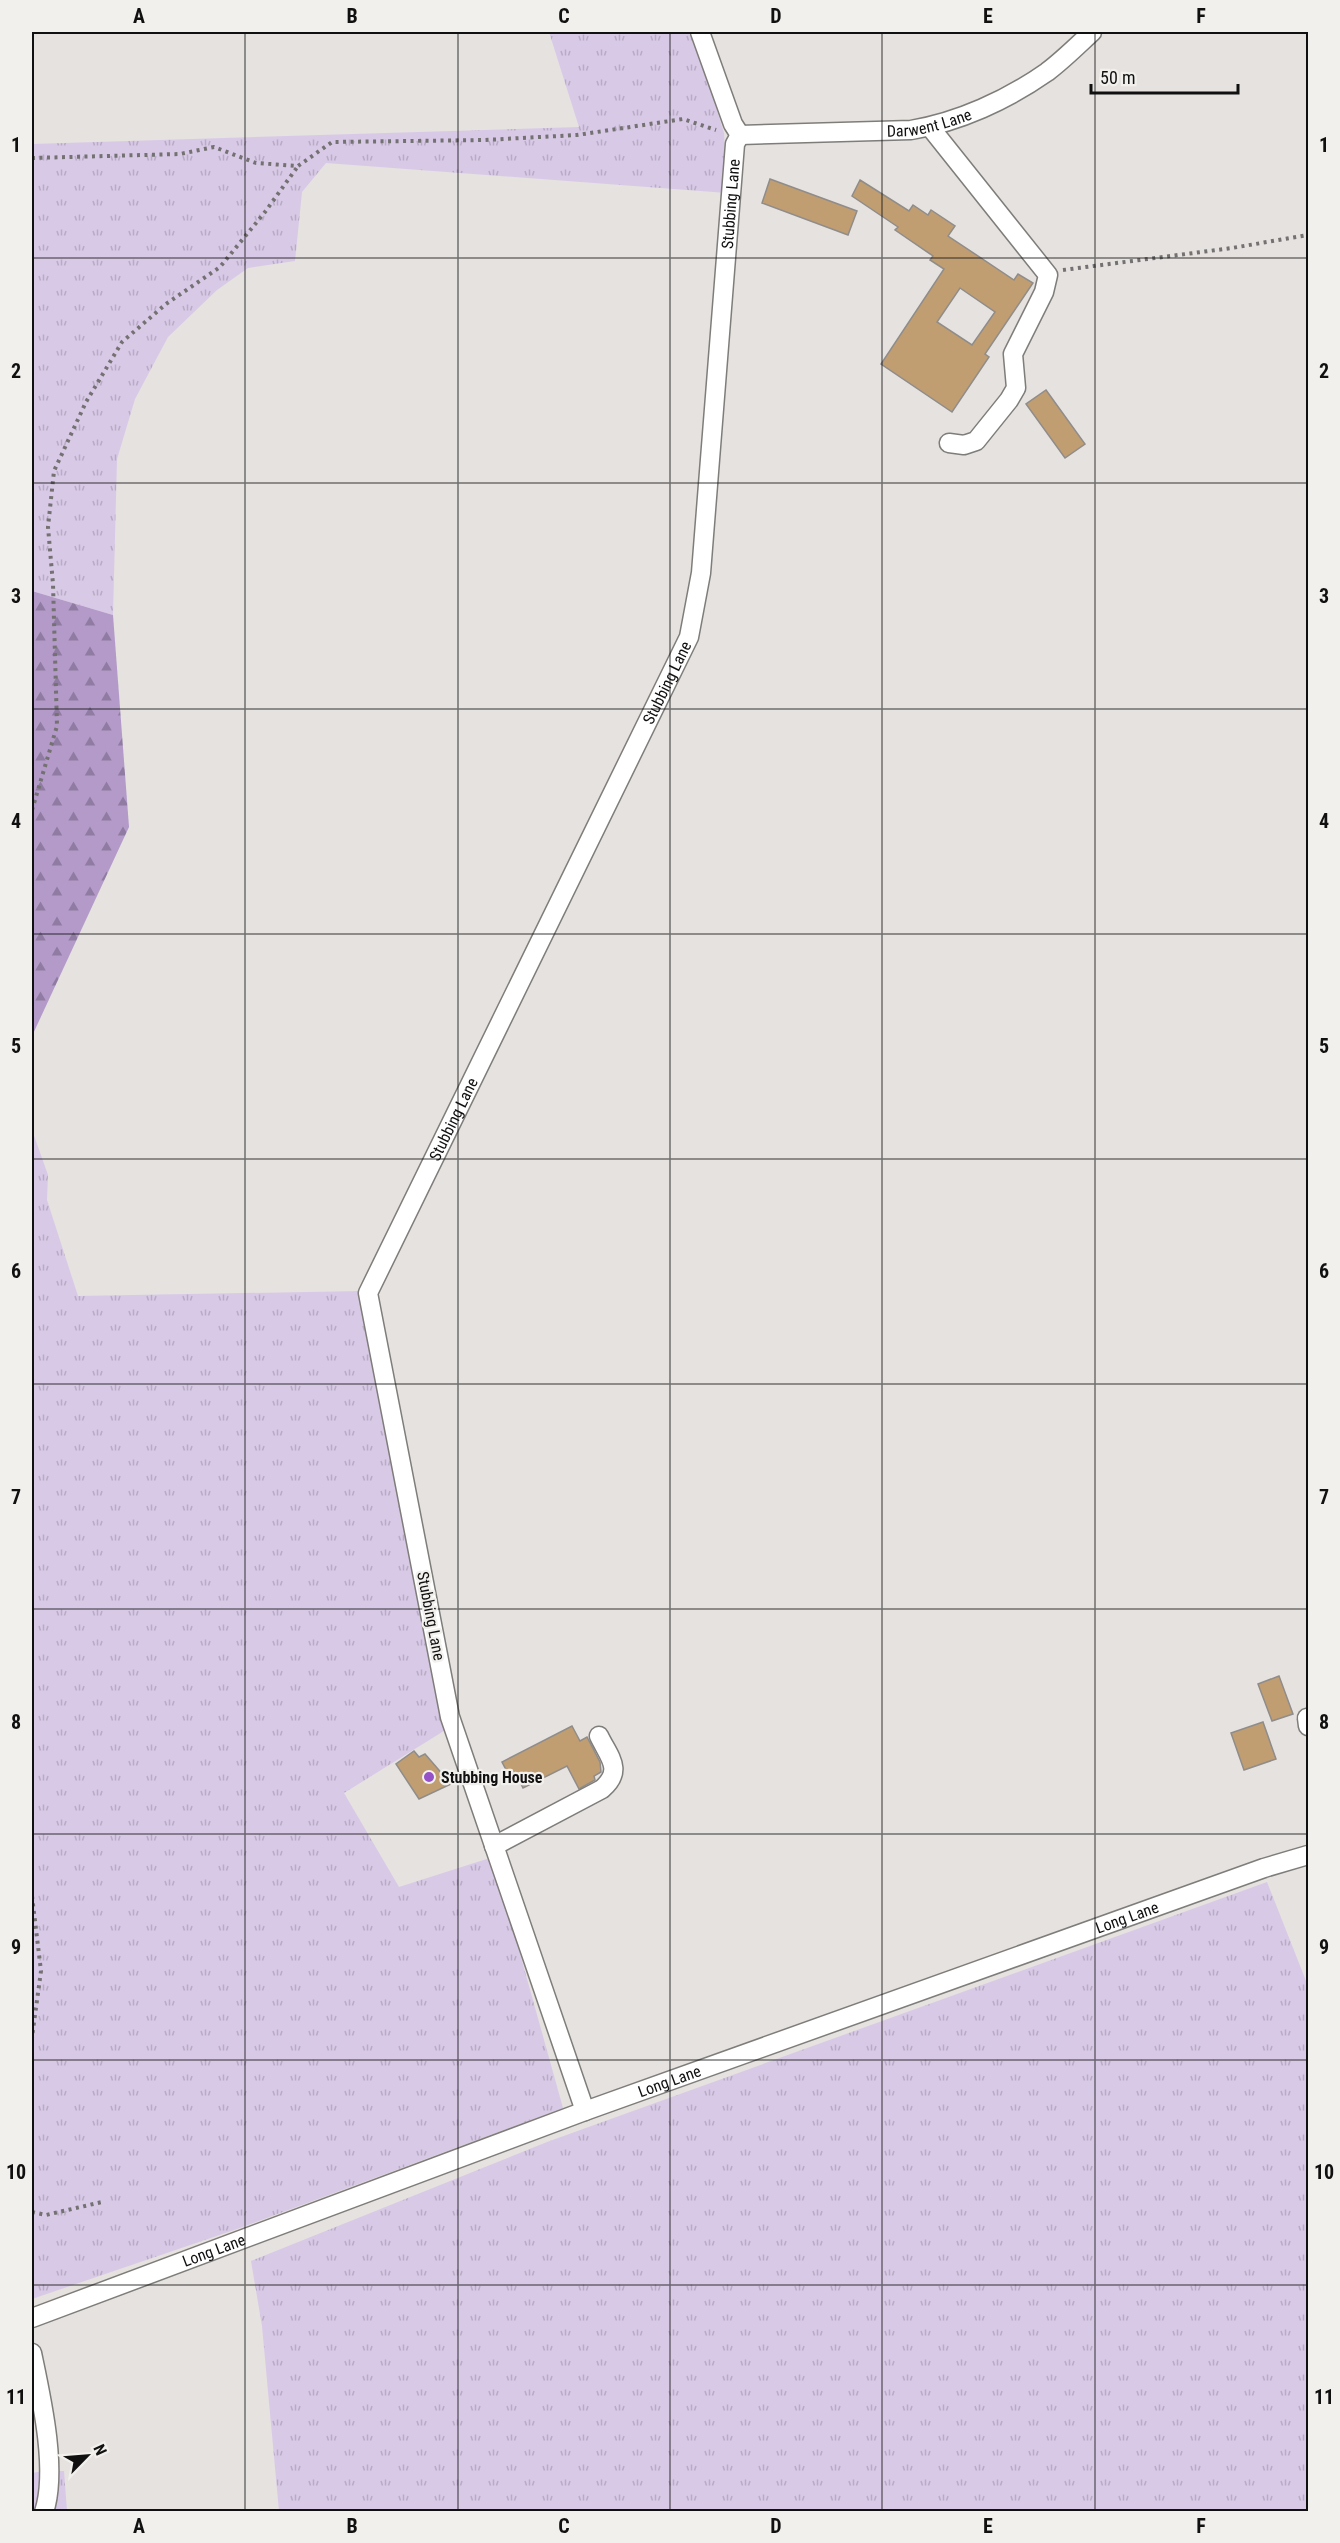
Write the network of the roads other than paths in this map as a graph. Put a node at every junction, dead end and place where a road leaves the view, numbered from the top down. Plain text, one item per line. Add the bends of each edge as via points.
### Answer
1 (700, 32) edge
2 (1092, 32) edge
3 (930, 127) junction
4 (740, 135) junction
5 (949, 443) dead end
6 (598, 1736) dead end
7 (494, 1846) junction
8 (1308, 1855) edge
9 (585, 2111) junction
10 (32, 2318) edge
11 (32, 2353) edge
12 (44, 2511) edge

1 - 4 street
2 - 3 street, Darwent Lane via 1048,71 1014,92 979,110
3 - 4 street, Darwent Lane
3 - 5 street via 1048,275 1044,292 1013,354 1016,388 1009,400 976,441 964,445
4 - 7 street, Stubbing Lane via 735,144 701,573 689,637 368,1293 450,1717
6 - 7 street via 615,1768 609,1783
7 - 9 street, Stubbing Lane
8 - 9 street, Long Lane
9 - 10 street, Long Lane
11 - 12 street via 51,2487

